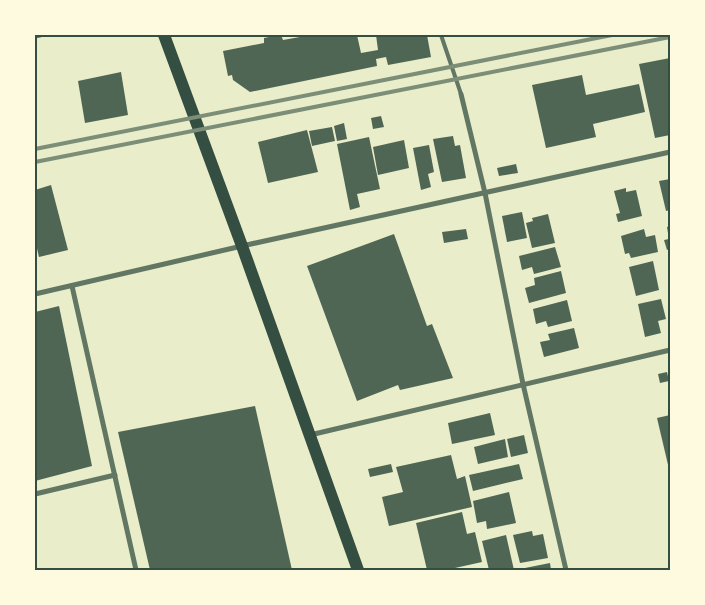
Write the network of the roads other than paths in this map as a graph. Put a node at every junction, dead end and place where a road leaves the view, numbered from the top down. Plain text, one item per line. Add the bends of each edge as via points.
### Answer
1 (40, 35) edge
2 (164, 35) edge
3 (442, 35) edge
4 (35, 36) edge
5 (460, 94) joint
6 (670, 152) edge
7 (485, 193) junction
8 (242, 246) junction
9 (72, 286) junction
10 (35, 294) edge
11 (670, 350) edge
12 (523, 384) junction
13 (310, 435) junction
14 (115, 475) junction
15 (35, 494) edge
16 (136, 570) edge
17 (358, 570) edge
18 (566, 570) edge

1 - 4 street
2 - 8 main road
3 - 5 lane
5 - 7 street
6 - 7 street
7 - 8 street
7 - 12 street
8 - 9 street
8 - 13 main road
9 - 10 street
9 - 14 street
11 - 12 street
12 - 13 street
12 - 18 street
13 - 17 main road
14 - 15 street
14 - 16 street

